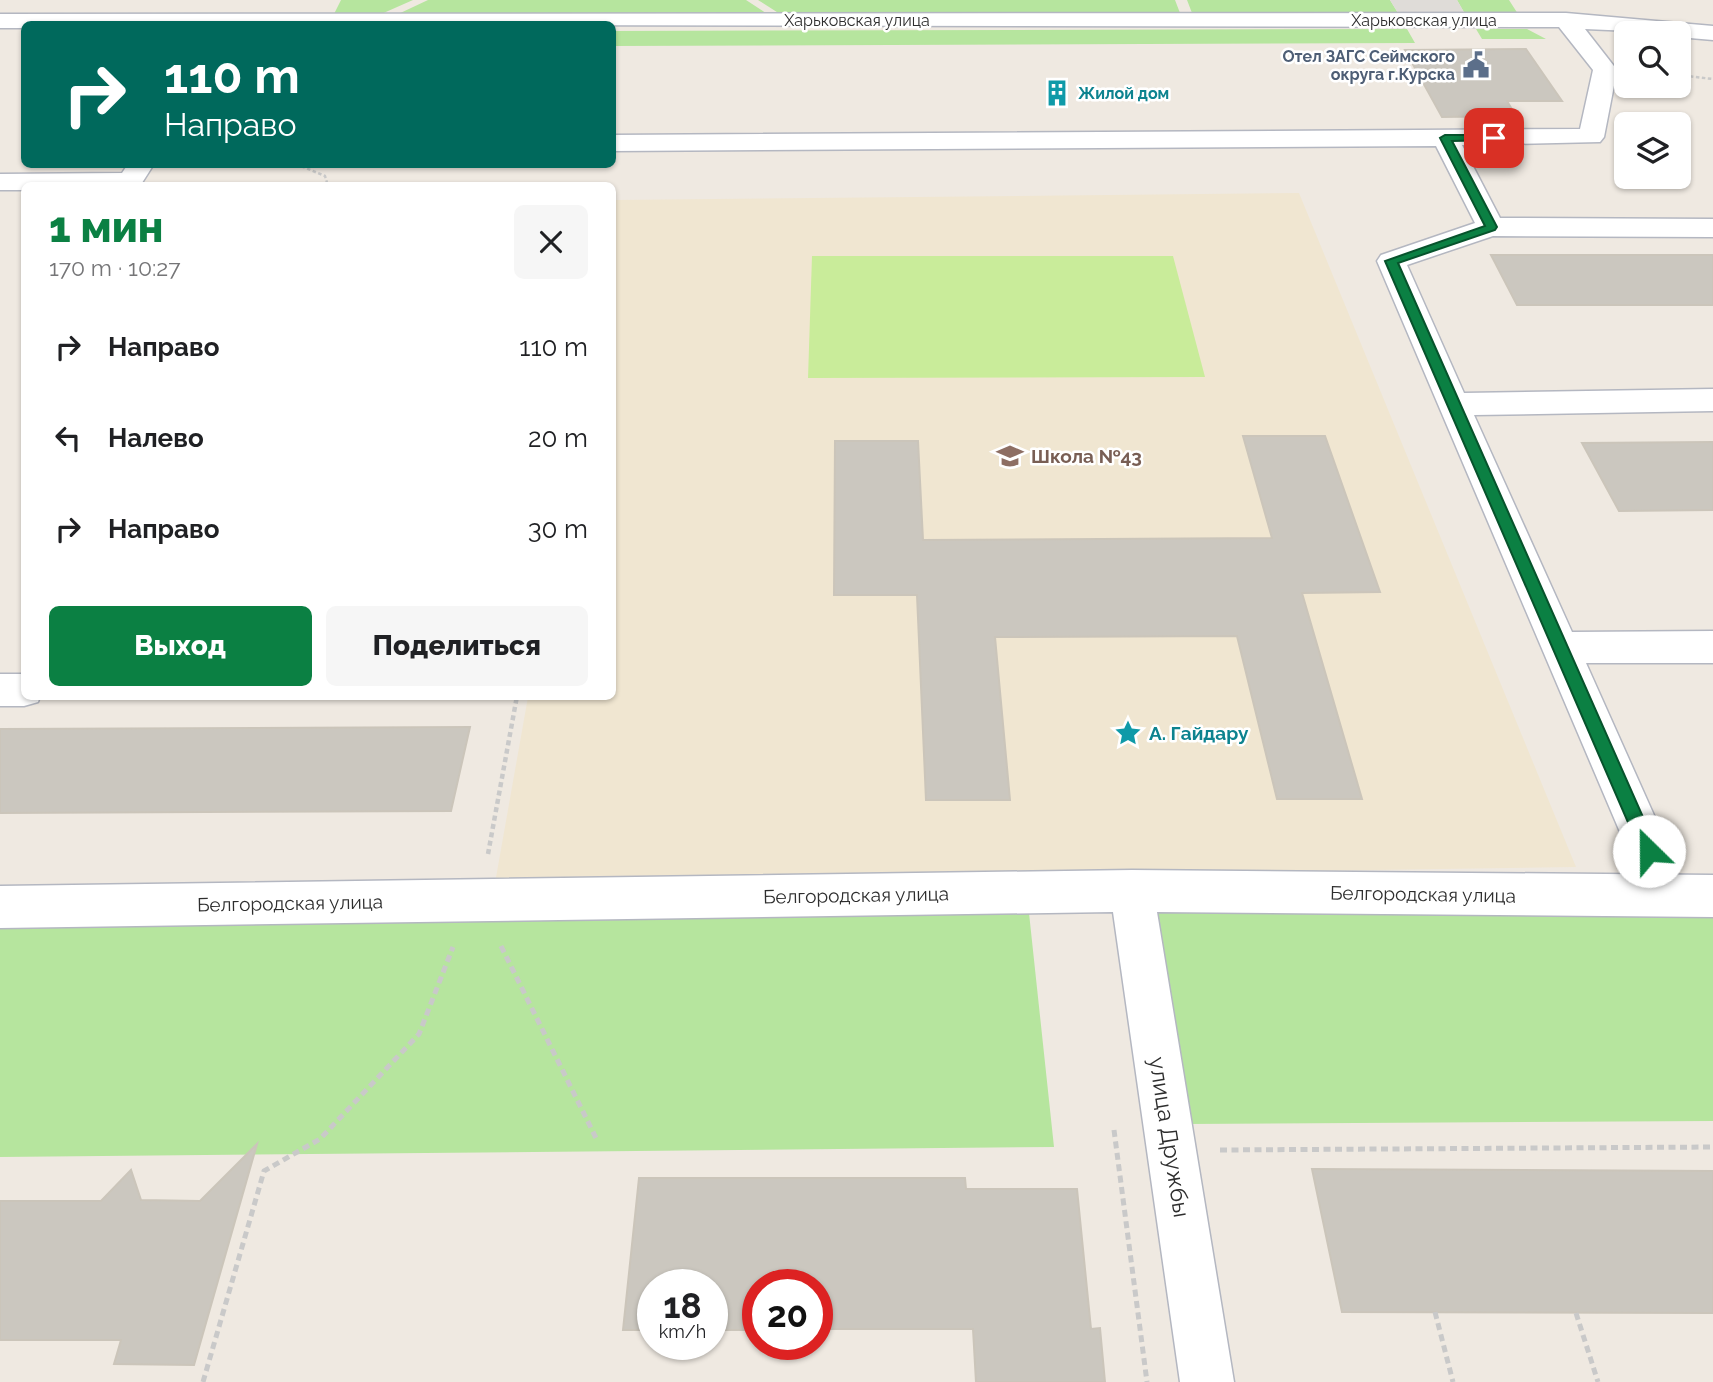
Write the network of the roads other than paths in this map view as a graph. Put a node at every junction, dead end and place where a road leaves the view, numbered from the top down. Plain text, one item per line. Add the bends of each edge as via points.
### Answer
1 (1713, 18) edge
2 (1566, 20) junction
3 (0, 21) edge
4 (21, 21) edge
5 (616, 21) edge
6 (1713, 33) edge
7 (1445, 138) junction
8 (616, 143) edge
9 (138, 168) edge
10 (0, 182) edge
11 (1491, 227) junction
12 (1713, 228) edge
13 (1713, 400) edge
14 (1454, 404) junction
15 (1713, 647) edge
16 (1561, 648) junction
17 (0, 690) edge
18 (21, 690) edge
19 (1649, 851) dead end
20 (1132, 891) junction
21 (1713, 896) edge
22 (0, 907) edge
23 (1207, 1382) edge

1 - 2 street
2 - 5 street, Харьковская улица
2 - 6 street, Харьковская улица
2 - 7 street via 1605,70 1591,137
3 - 4 street, Харьковская улица
7 - 8 street
7 - 11 street
9 - 10 street via 130,181
11 - 12 street
11 - 14 street via 1391,261
13 - 14 street
14 - 16 street
15 - 16 street
16 - 19 street
17 - 18 street
20 - 21 street, Белгородская улица
20 - 22 street, Белгородская улица
20 - 23 street, улица Дружбы

